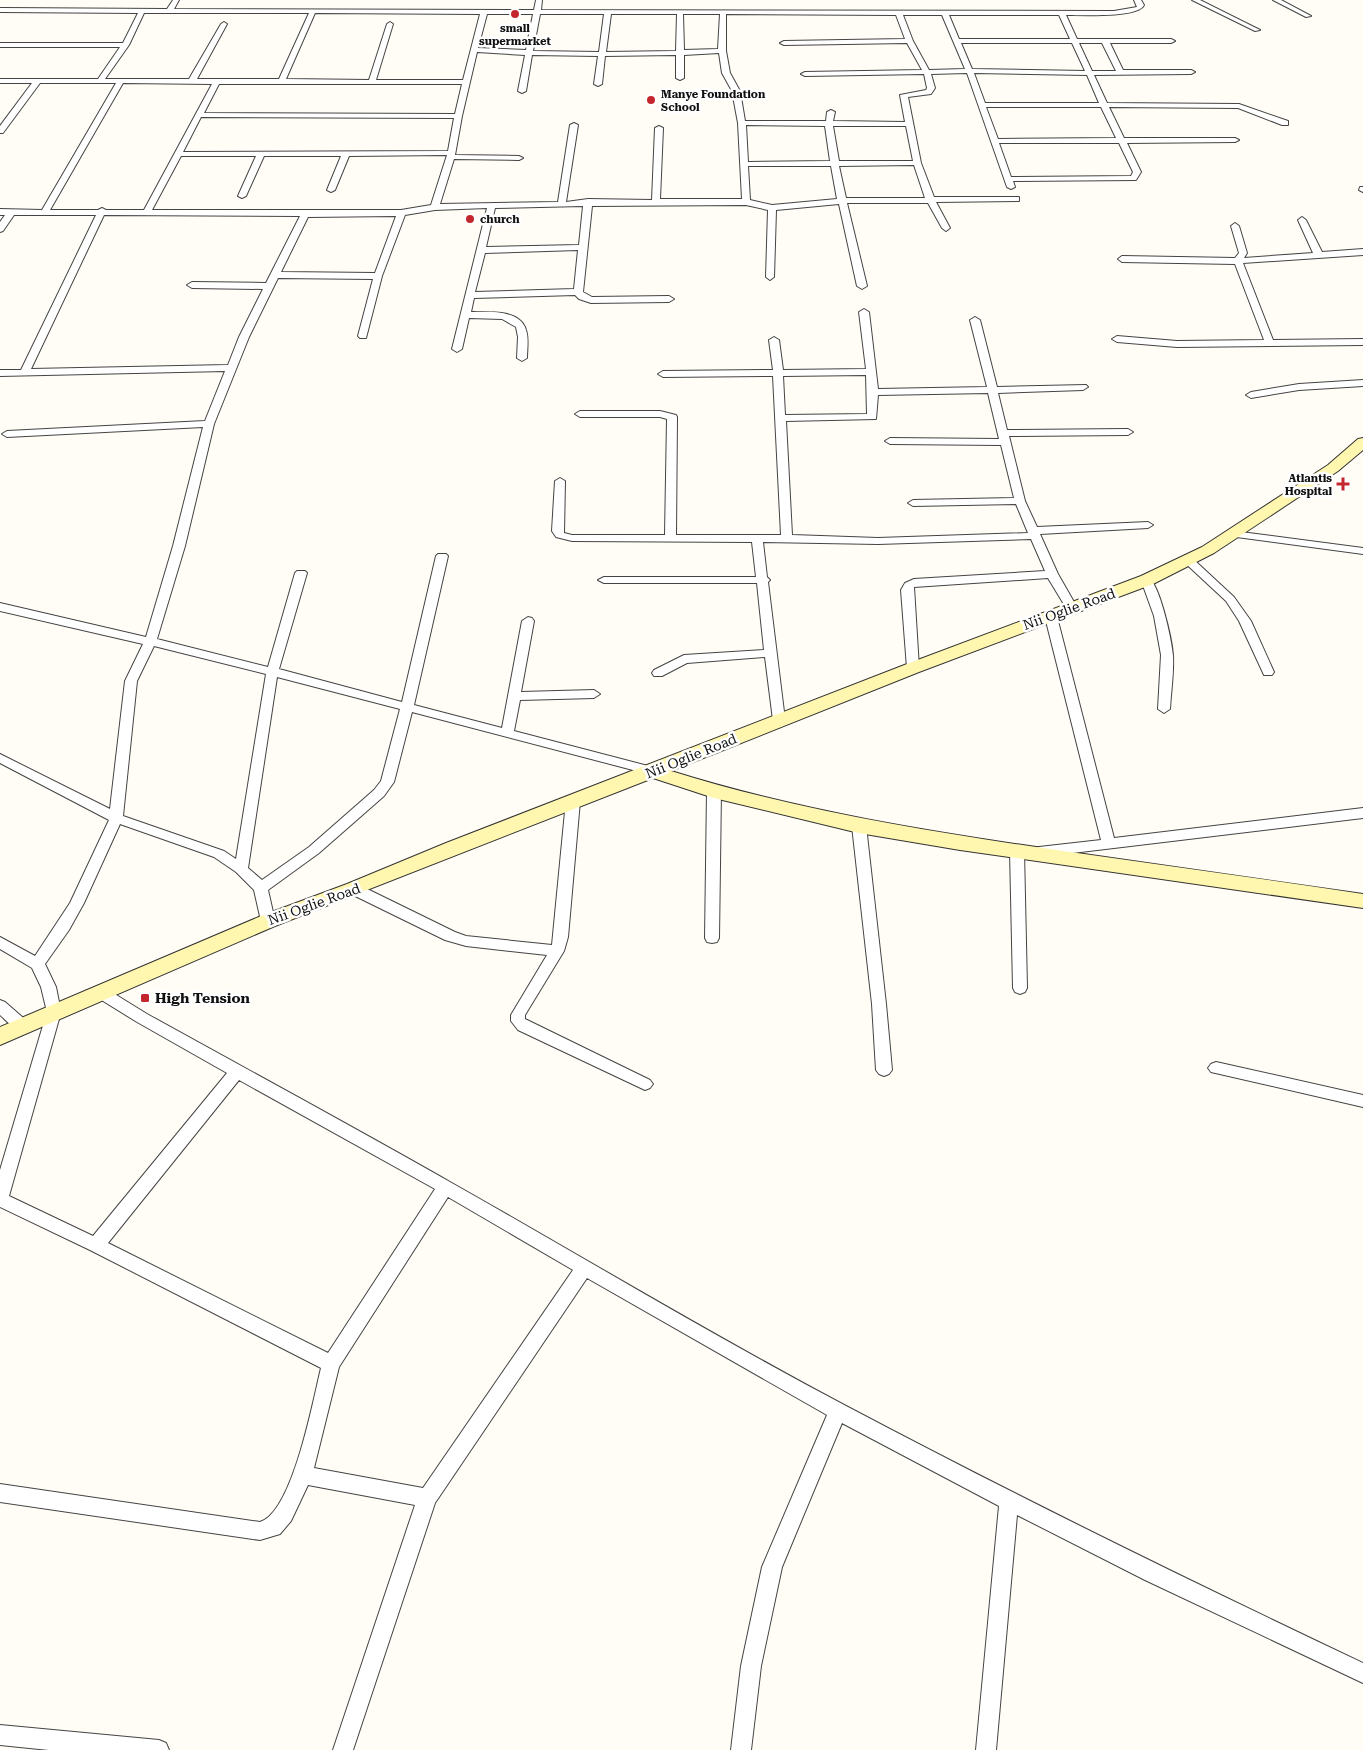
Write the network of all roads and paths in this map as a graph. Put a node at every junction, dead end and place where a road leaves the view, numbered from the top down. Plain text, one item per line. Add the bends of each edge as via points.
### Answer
1 (12, 0) edge
2 (96, 0) edge
3 (176, 0) edge
4 (539, 0) edge
5 (1137, 0) edge
6 (1195, 0) edge
7 (1276, 0) edge
8 (2, 10) edge
9 (89, 10) junction
10 (142, 11) junction
11 (169, 11) junction
12 (313, 11) junction
13 (484, 11) junction
14 (537, 11) junction
15 (608, 12) junction
16 (680, 12) junction
17 (723, 12) junction
18 (899, 12) junction
19 (944, 12) junction
20 (1061, 12) junction
21 (1308, 16) dead end
22 (224, 24) dead end
23 (390, 24) dead end
24 (1256, 30) dead end
25 (909, 41) junction
26 (957, 41) junction
27 (1105, 41) junction
28 (1171, 41) dead end
29 (1074, 42) junction
30 (784, 43) dead end
31 (0, 45) edge
32 (124, 45) junction
33 (474, 50) junction
34 (722, 51) junction
35 (530, 53) junction
36 (603, 53) junction
37 (679, 53) junction
38 (970, 70) junction
39 (927, 72) junction
40 (1120, 72) junction
41 (1191, 72) dead end
42 (1088, 73) junction
43 (805, 74) dead end
44 (680, 78) dead end
45 (0, 80) edge
46 (101, 80) junction
47 (38, 81) junction
48 (121, 81) junction
49 (192, 81) junction
50 (217, 81) junction
51 (282, 81) junction
52 (372, 82) junction
53 (467, 82) junction
54 (598, 84) dead end
55 (522, 91) dead end
56 (982, 105) junction
57 (1104, 105) junction
58 (831, 112) dead end
59 (200, 115) junction
60 (458, 116) junction
61 (742, 123) junction
62 (1285, 123) dead end
63 (910, 124) junction
64 (574, 125) dead end
65 (829, 125) junction
66 (659, 128) dead end
67 (0, 131) edge
68 (1122, 140) junction
69 (1235, 140) dead end
70 (996, 141) junction
71 (261, 153) junction
72 (346, 153) junction
73 (180, 154) junction
74 (451, 155) junction
75 (519, 158) dead end
76 (835, 163) junction
77 (917, 163) junction
78 (743, 164) junction
79 (1008, 179) junction
80 (331, 190) dead end
81 (242, 196) dead end
82 (930, 199) junction
83 (843, 201) junction
84 (588, 202) junction
85 (656, 202) junction
86 (746, 202) junction
87 (562, 203) junction
88 (492, 205) junction
89 (436, 207) junction
90 (772, 208) junction
91 (45, 211) junction
92 (102, 211) junction
93 (0, 212) edge
94 (11, 212) junction
95 (147, 212) junction
96 (401, 213) junction
97 (305, 214) junction
98 (1302, 220) dead end
99 (1235, 226) dead end
100 (946, 228) dead end
101 (0, 229) edge
102 (583, 247) junction
103 (481, 250) junction
104 (1363, 252) edge
105 (1319, 256) junction
106 (1122, 260) dead end
107 (1238, 260) junction
108 (378, 276) junction
109 (770, 277) dead end
110 (272, 281) junction
111 (192, 285) dead end
112 (862, 286) dead end
113 (578, 292) junction
114 (471, 295) junction
115 (669, 299) dead end
116 (864, 312) dead end
117 (466, 315) junction
118 (975, 320) dead end
119 (363, 336) dead end
120 (1117, 339) dead end
121 (774, 340) dead end
122 (1269, 342) junction
123 (1363, 342) edge
124 (457, 349) dead end
125 (522, 358) dead end
126 (231, 368) junction
127 (25, 372) junction
128 (778, 372) junction
129 (870, 372) junction
130 (0, 373) edge
131 (663, 374) dead end
132 (1363, 383) edge
133 (1083, 387) dead end
134 (993, 391) junction
135 (873, 392) junction
136 (1252, 395) dead end
137 (580, 414) dead end
138 (780, 418) junction
139 (210, 424) junction
140 (1128, 432) dead end
141 (7, 434) dead end
142 (1005, 437) junction
143 (890, 441) dead end
144 (1363, 442) edge
145 (560, 481) dead end
146 (1020, 501) junction
147 (912, 503) dead end
148 (1148, 525) dead end
149 (1033, 533) junction
150 (1233, 534) junction
151 (670, 538) junction
152 (787, 538) junction
153 (757, 539) junction
154 (1363, 551) edge
155 (442, 556) dead end
156 (1188, 560) junction
157 (300, 573) dead end
158 (1052, 574) junction
159 (604, 580) dead end
160 (764, 580) junction
161 (1147, 580) junction
162 (0, 607) edge
163 (1072, 609) junction
164 (1051, 617) junction
165 (528, 621) dead end
166 (150, 642) junction
167 (772, 654) junction
168 (913, 668) junction
169 (272, 672) junction
170 (1268, 672) dead end
171 (658, 674) dead end
172 (594, 694) dead end
173 (514, 696) junction
174 (407, 708) junction
175 (1164, 709) dead end
176 (779, 720) junction
177 (507, 734) junction
178 (0, 758) edge
179 (652, 772) junction
180 (714, 791) junction
181 (572, 801) junction
182 (1363, 813) edge
183 (116, 818) junction
184 (859, 826) junction
185 (1109, 844) junction
186 (1025, 852) junction
187 (241, 869) junction
188 (261, 888) junction
189 (354, 890) junction
190 (1363, 901) edge
191 (268, 920) junction
192 (712, 938) dead end
193 (0, 942) edge
194 (557, 950) junction
195 (37, 964) junction
196 (1020, 988) dead end
197 (100, 992) junction
198 (0, 1006) edge
199 (54, 1012) junction
200 (23, 1026) junction
201 (0, 1036) edge
202 (1216, 1068) dead end
203 (884, 1070) dead end
204 (237, 1071) junction
205 (645, 1084) dead end
206 (1363, 1101) edge
207 (444, 1186) junction
208 (0, 1199) edge
209 (96, 1245) junction
210 (584, 1268) junction
211 (331, 1364) junction
212 (838, 1411) junction
213 (303, 1475) junction
214 (0, 1493) edge
215 (427, 1498) junction
216 (1009, 1501) junction
217 (1363, 1673) edge
218 (0, 1735) edge
219 (158, 1750) edge
220 (343, 1750) edge
221 (741, 1750) edge
222 (986, 1750) edge

1 - 8 street
2 - 9 street
3 - 11 street
4 - 14 street
5 - 20 street via 1140,8 1114,13
6 - 24 street
7 - 21 street
8 - 9 street
9 - 10 street
10 - 11 street
10 - 32 street
11 - 12 street
12 - 13 street
12 - 51 street
13 - 14 street
13 - 33 street
14 - 15 street
14 - 35 street
15 - 16 street via 628,9
15 - 36 street
16 - 17 street via 708,9
16 - 37 street
17 - 18 street via 872,9
17 - 34 street
18 - 19 street
18 - 25 street
19 - 20 street via 955,9
19 - 26 street
20 - 29 street
22 - 49 street
23 - 52 street
25 - 30 street
25 - 39 street
26 - 29 street
26 - 38 street
27 - 28 street
27 - 29 street
27 - 40 street
29 - 42 street
31 - 32 street
32 - 46 street
33 - 35 street
33 - 53 street
34 - 37 street
34 - 61 street via 726,73 736,92
35 - 36 street
35 - 55 street
36 - 37 street
36 - 54 street
37 - 44 street
38 - 39 street
38 - 42 street
38 - 56 street
39 - 43 street
39 - 63 street via 931,90 904,95
40 - 41 street
40 - 42 street
42 - 57 street
45 - 47 street
46 - 47 street
46 - 48 street
47 - 67 street
48 - 49 street
48 - 91 street
49 - 50 street
50 - 51 street
50 - 59 street
51 - 52 street
52 - 53 street
53 - 60 street
56 - 57 street
56 - 70 street
57 - 62 street via 1239,106
57 - 68 street
58 - 65 street
59 - 60 street
59 - 73 street
60 - 74 street
61 - 65 street
61 - 78 street
63 - 65 street
63 - 77 street
64 - 87 street
65 - 76 street
66 - 85 street
68 - 69 street
68 - 70 street
68 - 79 street via 1137,172 1133,178
70 - 79 street
71 - 72 street
71 - 73 street
71 - 81 street
72 - 74 street
72 - 80 street
73 - 95 street
74 - 75 street
74 - 89 street
76 - 77 street
76 - 78 street
76 - 83 street
77 - 82 street
78 - 86 street
79 - 82 street via 1016,201
82 - 83 street
82 - 100 street
83 - 90 street
83 - 112 street
84 - 85 street
84 - 87 street
84 - 102 street
85 - 86 street
86 - 90 street
87 - 88 street
88 - 89 street
88 - 103 street
89 - 96 street
90 - 109 street
91 - 92 street
91 - 94 street
92 - 95 street
92 - 127 street
93 - 94 street
94 - 101 street
95 - 97 street
96 - 97 street
96 - 108 street
97 - 110 street
98 - 105 street
99 - 107 street via 1243,252
102 - 103 street
102 - 113 street
103 - 114 street
104 - 105 street
105 - 107 street
106 - 107 street
107 - 122 street
108 - 110 street
108 - 119 street
110 - 111 street
110 - 126 street
113 - 114 street
113 - 115 street via 591,300
114 - 117 street
116 - 129 street
117 - 124 street
117 - 125 street via 514,321 520,326 522,335
118 - 134 street
120 - 122 street via 1177,344
121 - 128 street
122 - 123 street
126 - 127 street
126 - 139 street
127 - 130 street
128 - 129 street
128 - 131 street
128 - 138 street
129 - 135 street
132 - 136 street via 1299,387
133 - 134 street
134 - 135 street
134 - 142 street
135 - 138 street via 872,417
137 - 151 street via 660,414 672,417
138 - 152 street
139 - 141 street
139 - 166 street
140 - 142 street
142 - 143 street
142 - 146 street
144 - 150 street, Nii Oglie Road via 1333,468
145 - 151 street via 557,532 560,536
146 - 147 street
146 - 149 street
148 - 149 street
149 - 152 street via 878,541
149 - 158 street
150 - 154 street
150 - 156 street, Nii Oglie Road
151 - 153 street
152 - 153 street
153 - 160 street
155 - 174 street
156 - 161 street, Nii Oglie Road
156 - 170 street via 1230,599 1245,621
157 - 169 street
158 - 163 street
158 - 168 street via 914,582 909,585
159 - 160 street
160 - 167 street
161 - 163 street, Nii Oglie Road
161 - 175 street via 1160,616 1167,655
162 - 166 street
163 - 164 street, Nii Oglie Road
164 - 168 street, Nii Oglie Road via 1014,628
164 - 185 street
165 - 173 street
166 - 169 street
166 - 183 street via 131,681
167 - 171 street via 684,659
167 - 176 street
168 - 176 street, Nii Oglie Road
169 - 174 street
169 - 187 street
172 - 173 street
173 - 177 street
174 - 177 street
174 - 188 street via 392,768 379,794 314,850
176 - 179 street, Nii Oglie Road
177 - 179 street
178 - 183 street
179 - 180 street
179 - 181 street, Nii Oglie Road
180 - 184 street
180 - 192 street
181 - 189 street, Nii Oglie Road
181 - 194 street via 561,937
182 - 185 street
183 - 187 street via 219,854
183 - 195 street via 77,903
184 - 186 street
184 - 203 street
185 - 186 street
186 - 190 street
186 - 196 street
187 - 188 street
188 - 191 street
189 - 191 street, Nii Oglie Road
189 - 194 street via 442,933 466,941
191 - 197 street, Nii Oglie Road
193 - 195 street
194 - 205 street via 518,1015 518,1021
195 - 199 street via 52,993
197 - 199 street, Nii Oglie Road
197 - 204 street
198 - 200 street
199 - 200 street, Nii Oglie Road
199 - 208 street
200 - 201 street, Nii Oglie Road
202 - 206 street
204 - 207 street
204 - 209 street
207 - 210 street
207 - 211 street
208 - 209 street
209 - 211 street
210 - 212 street
210 - 215 street
211 - 213 street
212 - 216 street
212 - 221 street via 772,1568 751,1666
213 - 214 street via 284,1514 273,1527 260,1531
213 - 215 street
215 - 220 street
216 - 217 street
216 - 222 street
218 - 219 street

